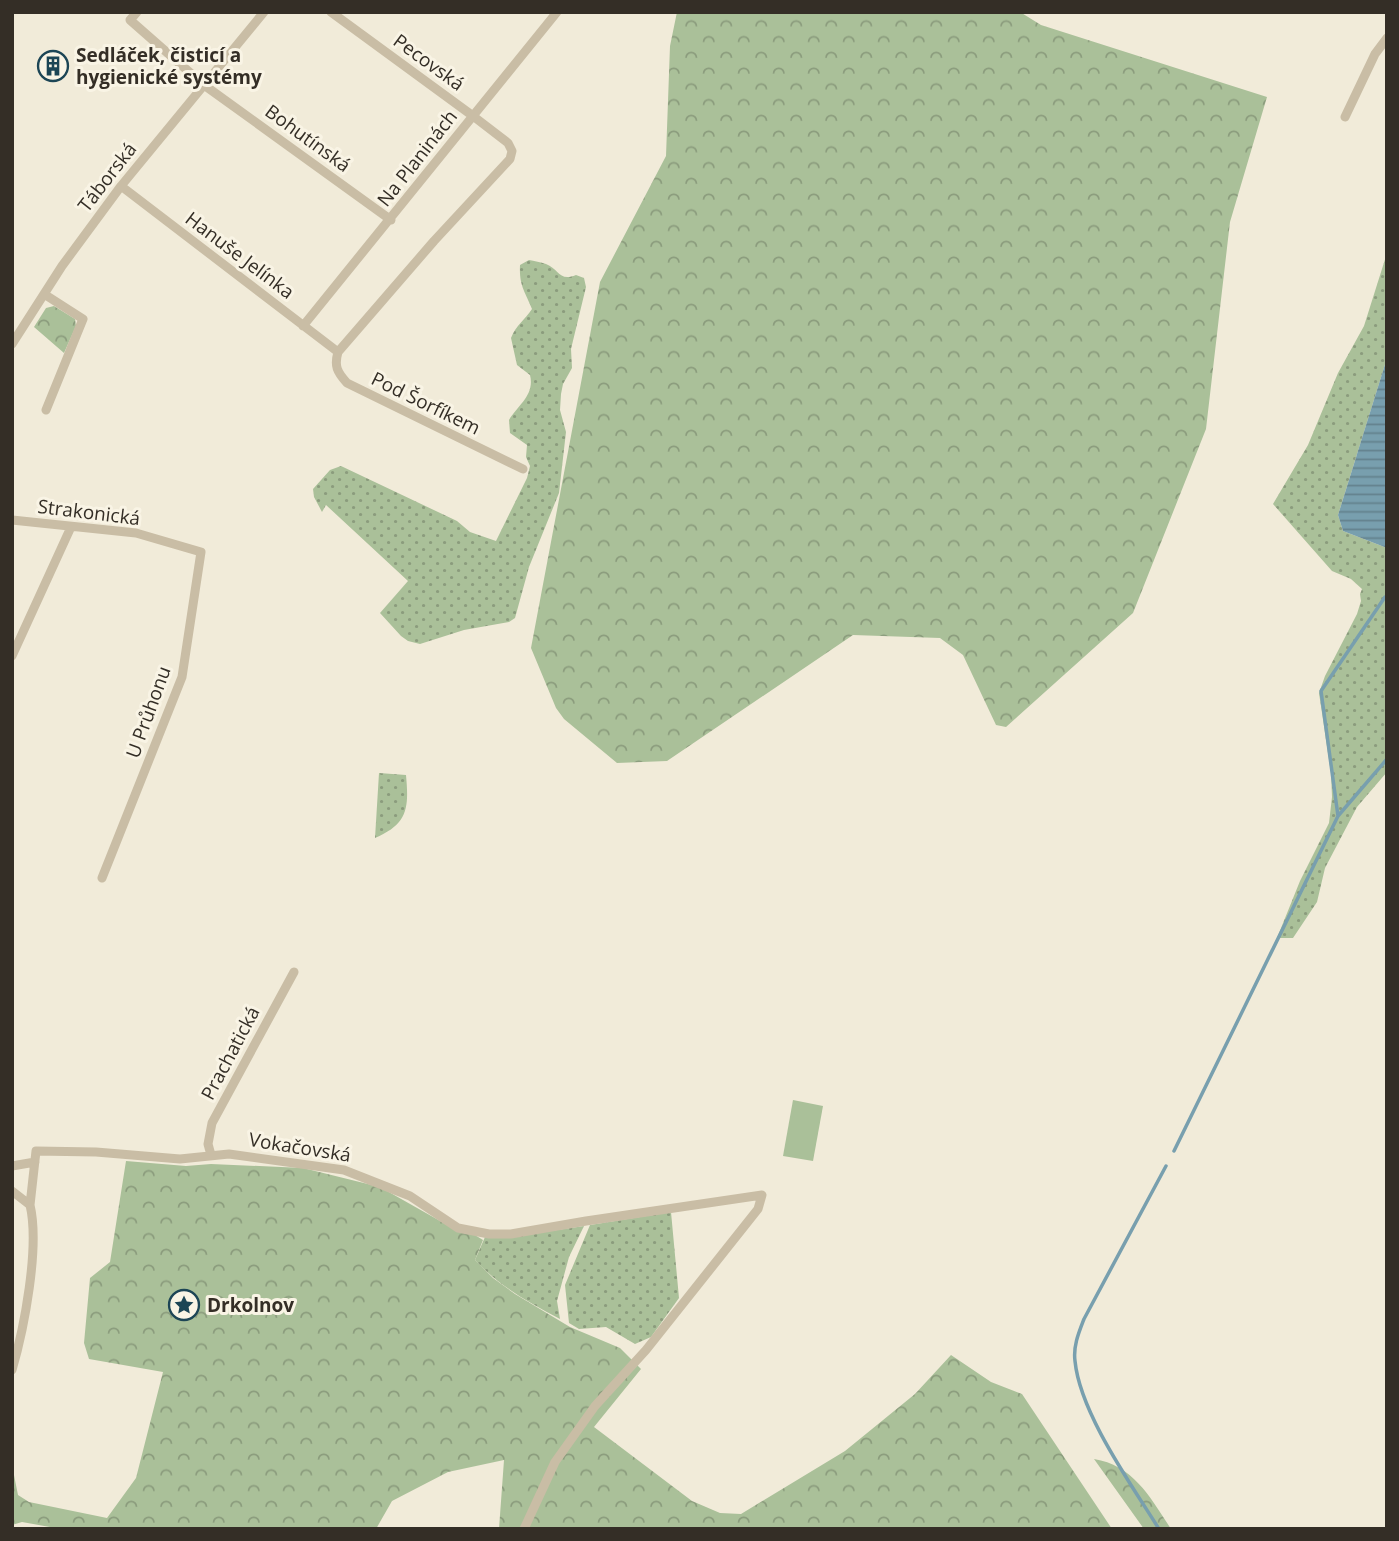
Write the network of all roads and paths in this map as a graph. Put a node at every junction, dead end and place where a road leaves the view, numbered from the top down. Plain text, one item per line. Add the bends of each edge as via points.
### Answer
1 (136, 12) edge
2 (264, 12) edge
3 (331, 12) edge
4 (557, 12) edge
5 (1387, 38) edge
6 (204, 85) junction
7 (473, 116) junction
8 (1345, 117) dead end
9 (121, 186) junction
10 (391, 220) junction
11 (44, 294) junction
12 (303, 326) junction
13 (12, 344) edge
14 (338, 352) junction
15 (46, 410) dead end
16 (523, 469) dead end
17 (12, 520) edge
18 (71, 527) junction
19 (201, 552) joint
20 (12, 656) edge
21 (103, 878) dead end
22 (293, 972) dead end
23 (211, 1154) junction
24 (35, 1163) junction
25 (12, 1166) edge
26 (12, 1192) edge
27 (30, 1205) junction
28 (12, 1370) edge
29 (524, 1529) edge

1 - 6 street via 130,20
2 - 6 street, Táborská
3 - 7 street, Pecovská
4 - 7 street, Na Planinách
5 - 8 street
6 - 9 street, Táborská
6 - 10 street, Bohutínská
7 - 10 street, Na Planinách
7 - 14 street, Pecovská via 508,143 510,159
9 - 11 street, Táborská
9 - 12 street, Hanuše Jelínka
10 - 12 street, Na Planinách
11 - 13 street, Táborská
11 - 15 street via 83,319
12 - 14 street, Hanuše Jelínka
14 - 16 street, Pod Šorfíkem via 335,362 347,383
17 - 18 street, Strakonická
18 - 19 street, Strakonická via 135,533
18 - 20 street
19 - 21 street, U Průhonu via 182,677
22 - 23 street, Prachatická via 212,1123
23 - 24 street, Vokačovská via 180,1159 36,1151
23 - 29 street, Vokačovská via 344,1170 410,1196 470,1232 511,1234 762,1195 758,1209 646,1350 595,1406 555,1462
24 - 25 street
24 - 27 street
26 - 27 street
27 - 28 street via 32,1253 22,1334

